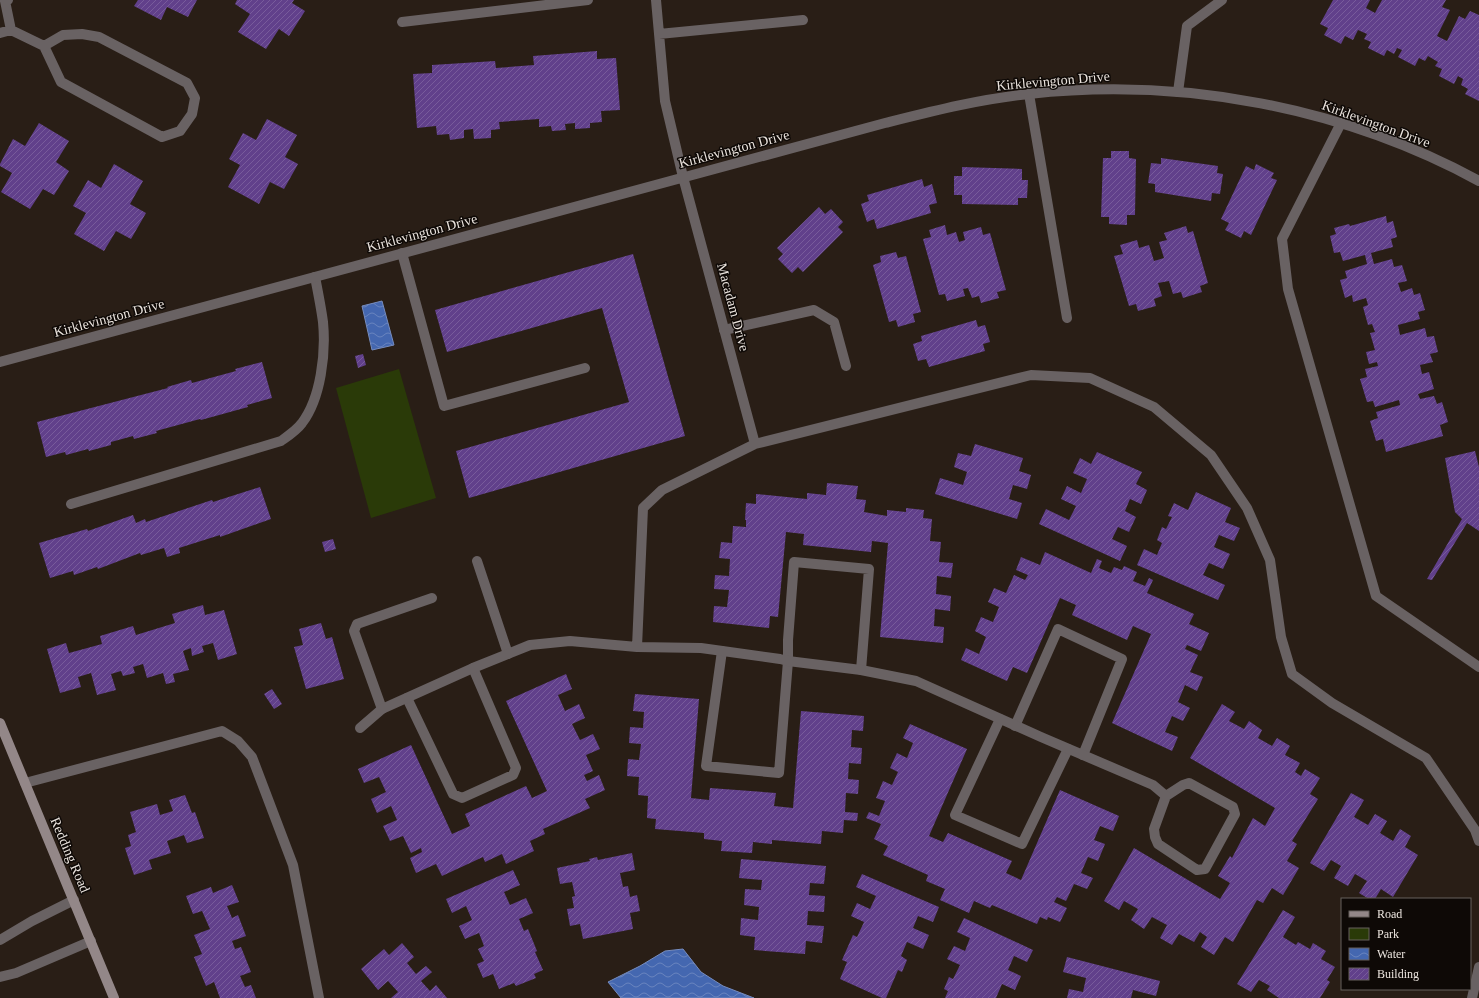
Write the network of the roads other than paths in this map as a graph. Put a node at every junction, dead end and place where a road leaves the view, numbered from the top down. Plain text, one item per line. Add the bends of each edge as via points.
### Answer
1 (588, 0) edge
2 (656, 0) edge
3 (1222, 0) edge
4 (4, 1) edge
5 (803, 20) dead end
6 (402, 22) dead end
7 (11, 30) junction
8 (0, 33) edge
9 (659, 34) junction
10 (44, 46) junction
11 (1178, 92) junction
12 (1029, 94) junction
13 (1341, 123) junction
14 (684, 177) junction
15 (1479, 181) edge
16 (402, 253) junction
17 (315, 277) junction
18 (1067, 318) dead end
19 (724, 330) junction
20 (0, 362) edge
21 (846, 366) dead end
22 (585, 368) dead end
23 (755, 444) junction
24 (71, 504) dead end
25 (477, 561) dead end
26 (432, 598) dead end
27 (637, 647) junction
28 (722, 651) junction
29 (508, 654) junction
30 (788, 661) junction
31 (1479, 667) edge
32 (473, 668) junction
33 (861, 670) junction
34 (407, 698) junction
35 (382, 709) junction
36 (1000, 719) junction
37 (0, 723) edge
38 (1015, 726) junction
39 (360, 728) dead end
40 (1068, 749) junction
41 (1083, 755) junction
42 (25, 783) junction
43 (1166, 796) junction
44 (1479, 841) edge
45 (74, 900) junction
46 (0, 940) edge
47 (91, 941) junction
48 (1479, 967) edge
49 (0, 977) edge
50 (114, 998) edge
51 (319, 998) edge
52 (1472, 998) edge

1 - 6 street
2 - 9 street, Macadam Drive
3 - 11 street via 1187,26
4 - 7 street
5 - 9 street
7 - 8 street
7 - 10 street
9 - 14 street, Macadam Drive via 665,101
10 - 10 street via 61,82 162,136 180,130 192,114 195,98 187,83 99,37 82,34 62,35
11 - 12 street, Kirklevington Drive via 1086,90
11 - 13 street, Kirklevington Drive via 1258,103
12 - 14 street, Kirklevington Drive via 960,105 885,123
12 - 18 street
13 - 15 street, Kirklevington Drive via 1400,144
13 - 31 street via 1282,239 1288,290 1376,596
14 - 16 street, Kirklevington Drive
14 - 19 street, Macadam Drive
16 - 17 street, Kirklevington Drive
16 - 22 street via 444,406
17 - 20 street, Kirklevington Drive
17 - 24 street via 323,323 323,357 313,405 302,424 281,441
19 - 21 street via 814,310 834,322
19 - 23 street, Macadam Drive
23 - 27 street via 662,490 643,508
23 - 44 street via 1031,375 1090,378 1154,407 1211,455 1246,508 1270,560 1281,637 1292,674 1332,703 1426,758 1475,830
25 - 29 street
26 - 35 street via 357,624 354,631
27 - 28 street via 701,648
27 - 29 street via 570,641 530,645
28 - 30 street
28 - 30 street via 706,766 779,773
29 - 32 street
30 - 33 street
30 - 33 street via 794,562 869,569
32 - 34 street
32 - 34 street via 516,768 513,775 462,798 453,794
33 - 36 street via 916,681
34 - 35 street
35 - 39 street
36 - 38 street
36 - 40 street via 955,815 1022,844
37 - 42 street, Redding Road
38 - 40 street
38 - 41 street via 1058,629 1122,659
40 - 41 street
41 - 43 street via 1153,785
42 - 45 street, Redding Road
42 - 51 street via 222,731 238,741 252,758 293,865
43 - 43 street via 1154,829 1158,844 1197,870 1205,869 1235,814 1233,807 1189,783 1183,784
45 - 46 street
45 - 47 street, Redding Road
47 - 49 street
47 - 50 street, Redding Road
48 - 52 street

